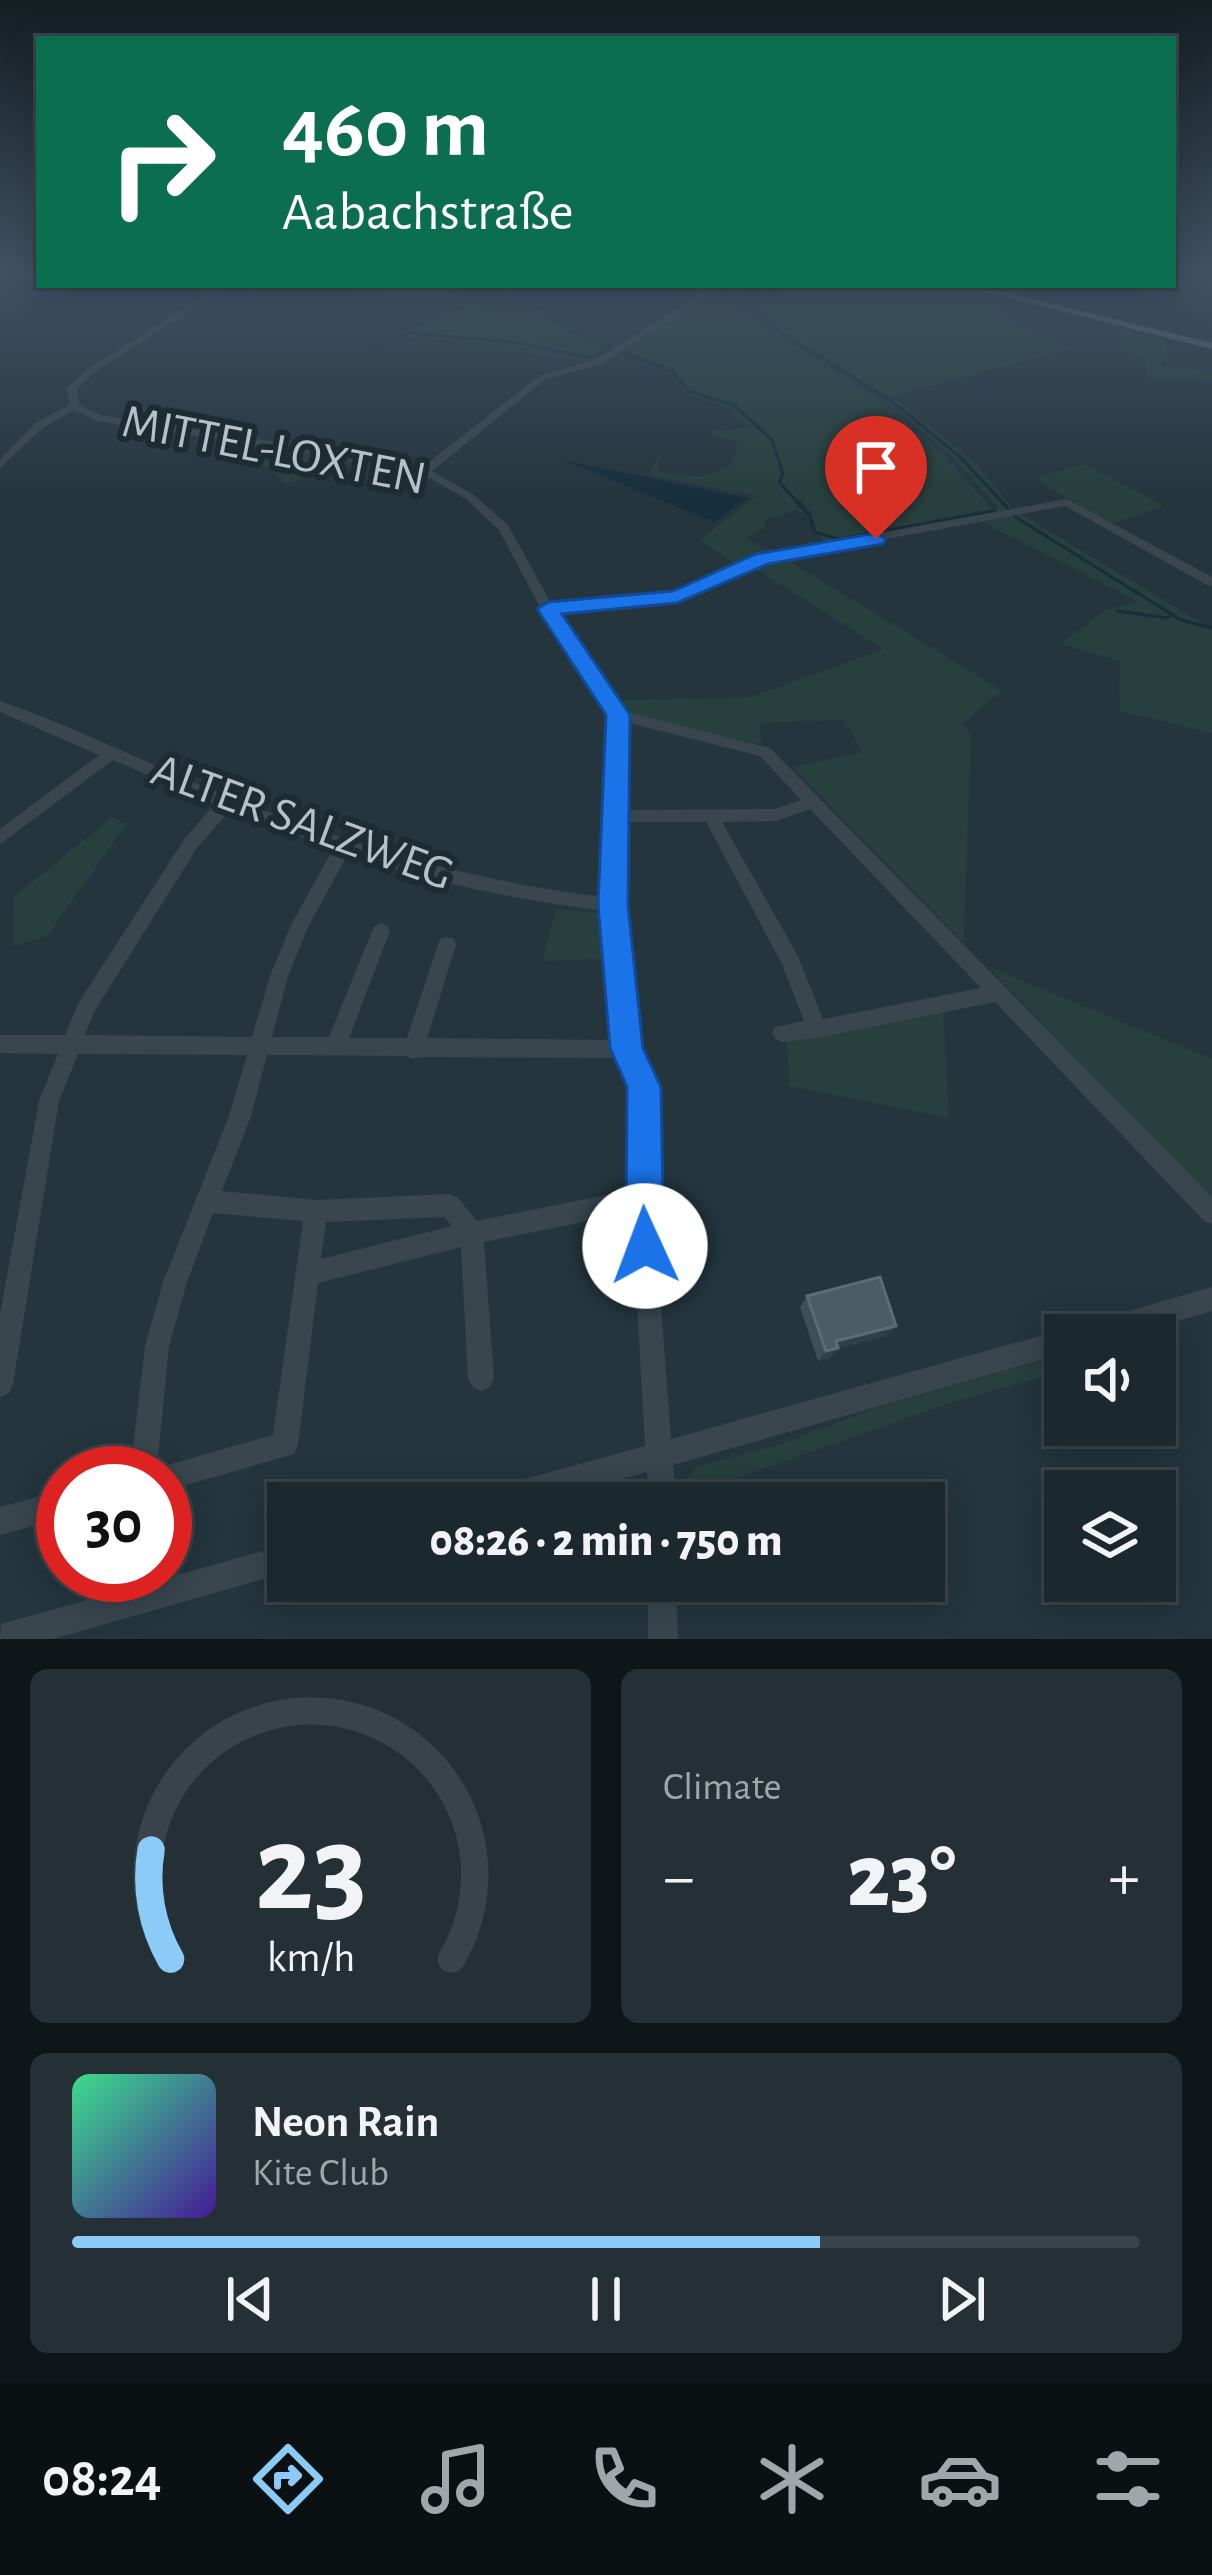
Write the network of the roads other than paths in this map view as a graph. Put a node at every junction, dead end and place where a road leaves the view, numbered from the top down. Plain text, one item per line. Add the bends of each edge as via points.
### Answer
1 (126, 348) edge
2 (620, 348) edge
3 (74, 406) junction
4 (0, 465) edge
5 (425, 471) junction
6 (1212, 582) edge
7 (548, 609) junction
8 (0, 706) edge
9 (618, 715) junction
10 (112, 753) junction
11 (227, 802) junction
12 (813, 802) junction
13 (613, 816) junction
14 (711, 817) junction
15 (0, 838) edge
16 (342, 849) junction
17 (613, 905) junction
18 (382, 931) dead end
19 (447, 945) dead end
20 (999, 993) junction
21 (817, 1029) junction
22 (782, 1033) dead end
23 (0, 1044) edge
24 (70, 1044) junction
25 (257, 1048) junction
26 (335, 1048) junction
27 (626, 1048) junction
28 (413, 1050) junction
29 (642, 1199) junction
30 (206, 1201) junction
31 (316, 1211) junction
32 (1212, 1214) edge
33 (472, 1233) junction
34 (308, 1274) junction
35 (1212, 1299) edge
36 (1160, 1314) edge
37 (1044, 1347) edge
38 (481, 1378) dead end
39 (0, 1384) edge
40 (146, 1446) edge
41 (662, 1456) junction
42 (192, 1471) edge
43 (566, 1482) edge
44 (662, 1482) edge
45 (36, 1511) edge
46 (0, 1521) edge
47 (267, 1564) edge
48 (662, 1602) edge
49 (1, 1639) edge
50 (663, 1639) edge

1 - 3 street via 72,388
2 - 5 street via 543,377
3 - 4 street via 40,425
3 - 5 street, MITTEL-LOXTEN via 97,418
5 - 7 street, MITTEL-LOXTEN via 470,496 504,528
6 - 7 street via 1067,502 763,558 677,597
7 - 9 street, MITTEL-LOXTEN
8 - 10 street, ALTER SALZWEG
9 - 12 street via 765,752
9 - 13 street
10 - 11 street, ALTER SALZWEG
10 - 15 street
11 - 16 street, ALTER SALZWEG
11 - 24 street via 145,913
12 - 14 street via 776,815
12 - 20 street
13 - 14 street
13 - 17 street
14 - 21 street via 791,962
16 - 17 street, ALTER SALZWEG via 499,891
16 - 25 street via 300,925
17 - 27 street
18 - 26 street
19 - 28 street
20 - 21 street
20 - 32 street
21 - 22 street
23 - 24 street
24 - 25 street
24 - 39 street via 49,1101
25 - 26 street
25 - 30 street
26 - 28 street
27 - 28 street
27 - 29 street via 644,1087
29 - 33 street
29 - 41 street
30 - 31 street
30 - 40 street via 157,1346
31 - 33 street via 449,1205
31 - 34 street
33 - 34 street
33 - 38 street
34 - 42 street via 285,1445
35 - 36 street
37 - 41 street
41 - 43 street
41 - 44 street
45 - 46 street
47 - 49 street
48 - 50 street

